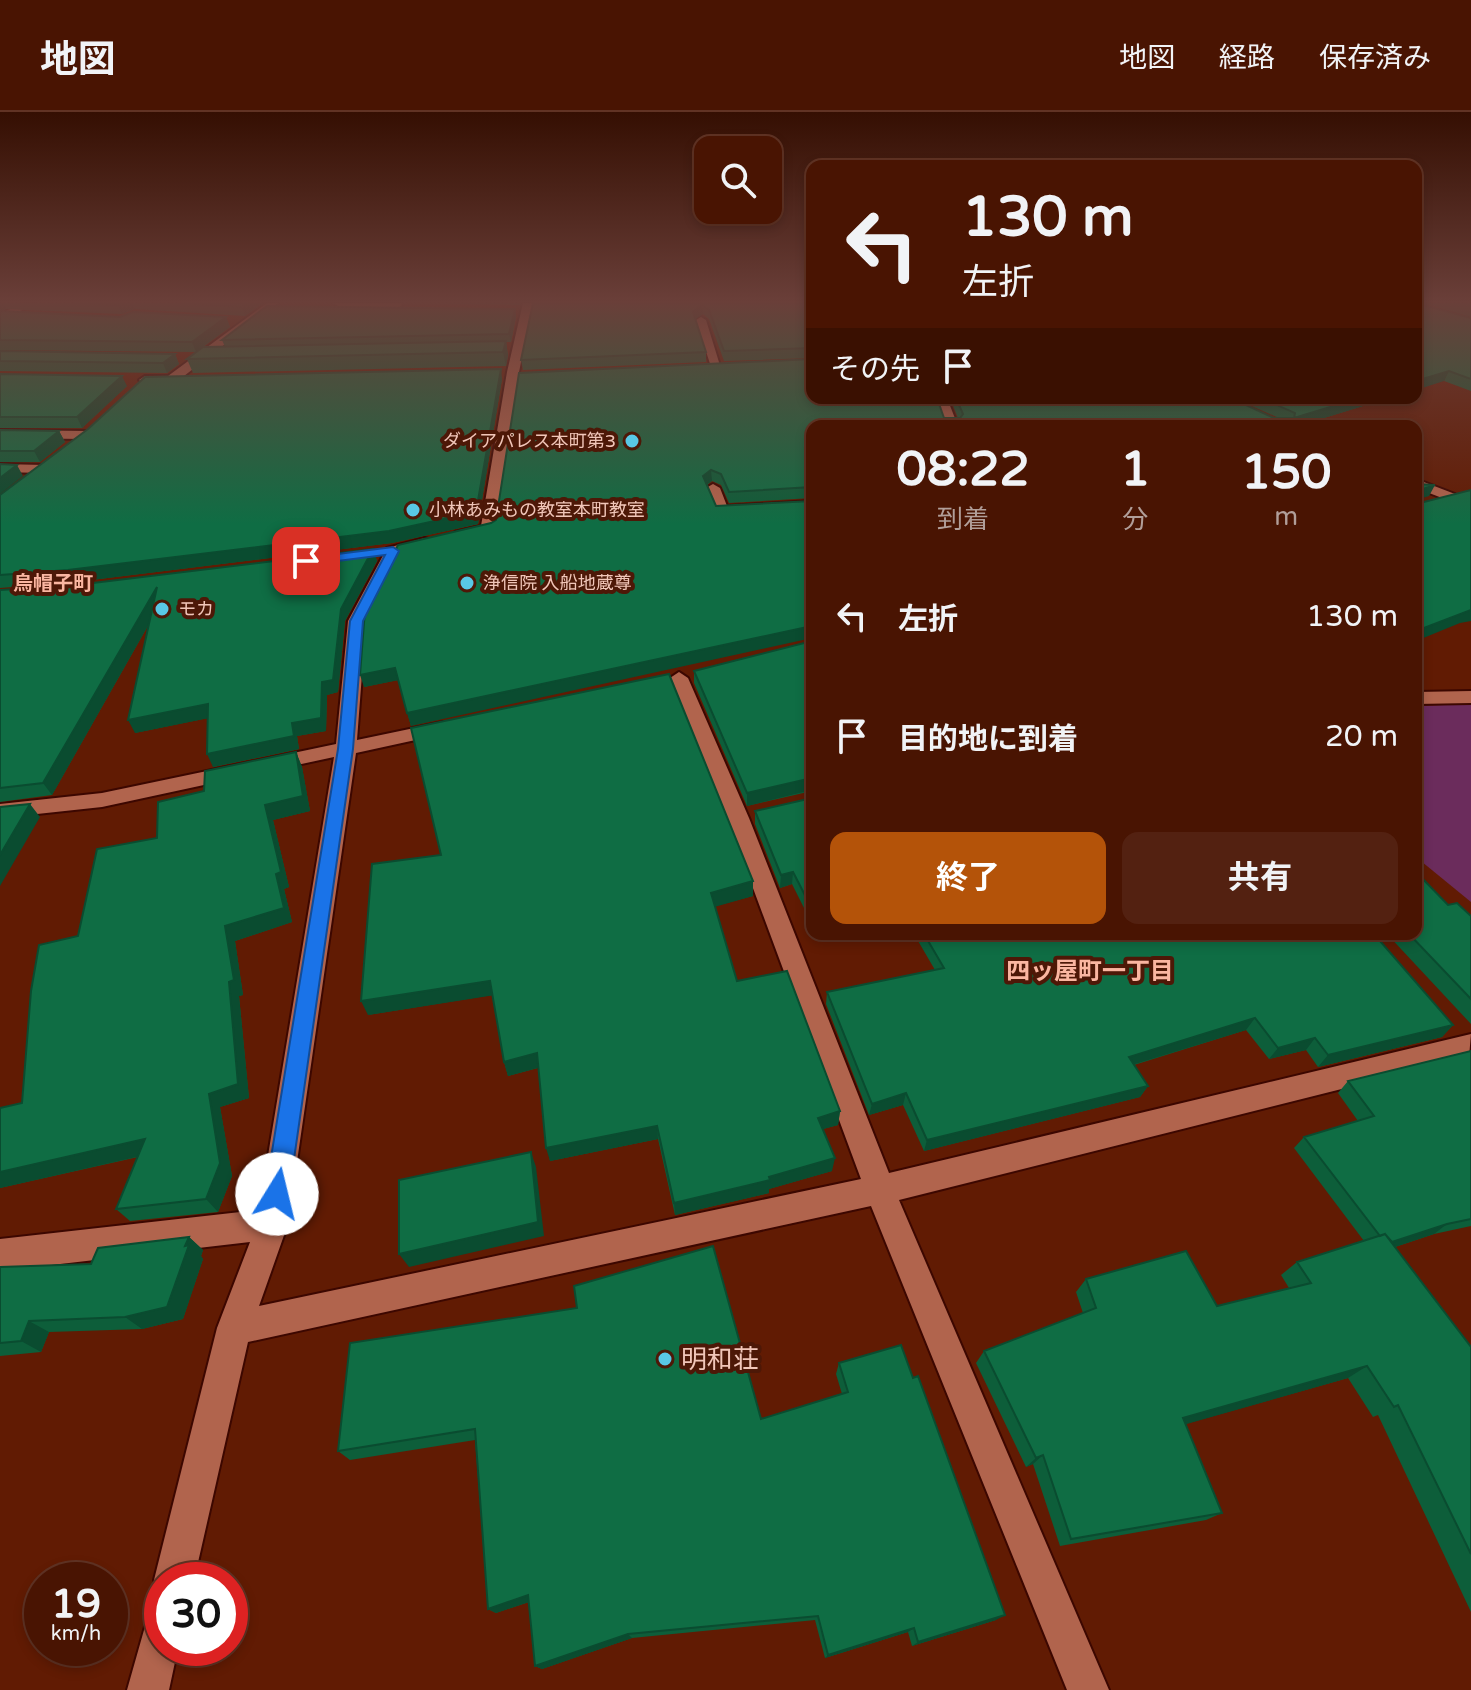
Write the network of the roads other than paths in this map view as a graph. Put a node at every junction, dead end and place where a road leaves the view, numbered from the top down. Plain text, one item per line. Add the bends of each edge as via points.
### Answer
1 (175, 377) edge
2 (512, 377) edge
3 (202, 379) edge
4 (171, 380) junction
5 (138, 382) edge
6 (0, 434) edge
7 (0, 468) edge
8 (1422, 485) edge
9 (713, 488) edge
10 (1427, 504) edge
11 (806, 505) edge
12 (679, 678) dead end
13 (1471, 697) edge
14 (1422, 698) edge
15 (467, 723) edge
16 (346, 749) junction
17 (0, 811) edge
18 (1463, 1038) edge
19 (880, 1190) junction
20 (272, 1224) junction
21 (0, 1255) edge
22 (234, 1328) junction
23 (178, 1562) edge
24 (154, 1666) edge
25 (148, 1690) edge
26 (1088, 1690) edge

1 - 4 street
2 - 16 street via 488,529 386,552 357,621
3 - 4 street
4 - 5 street
6 - 7 street via 91,430 49,465
8 - 10 street via 1455,496
9 - 11 street via 721,511
12 - 19 street via 746,816
13 - 14 street
15 - 16 street
16 - 17 street via 102,800
16 - 20 street
18 - 19 street
19 - 22 street
19 - 26 street
20 - 21 street
20 - 22 street
22 - 23 street
24 - 25 street

